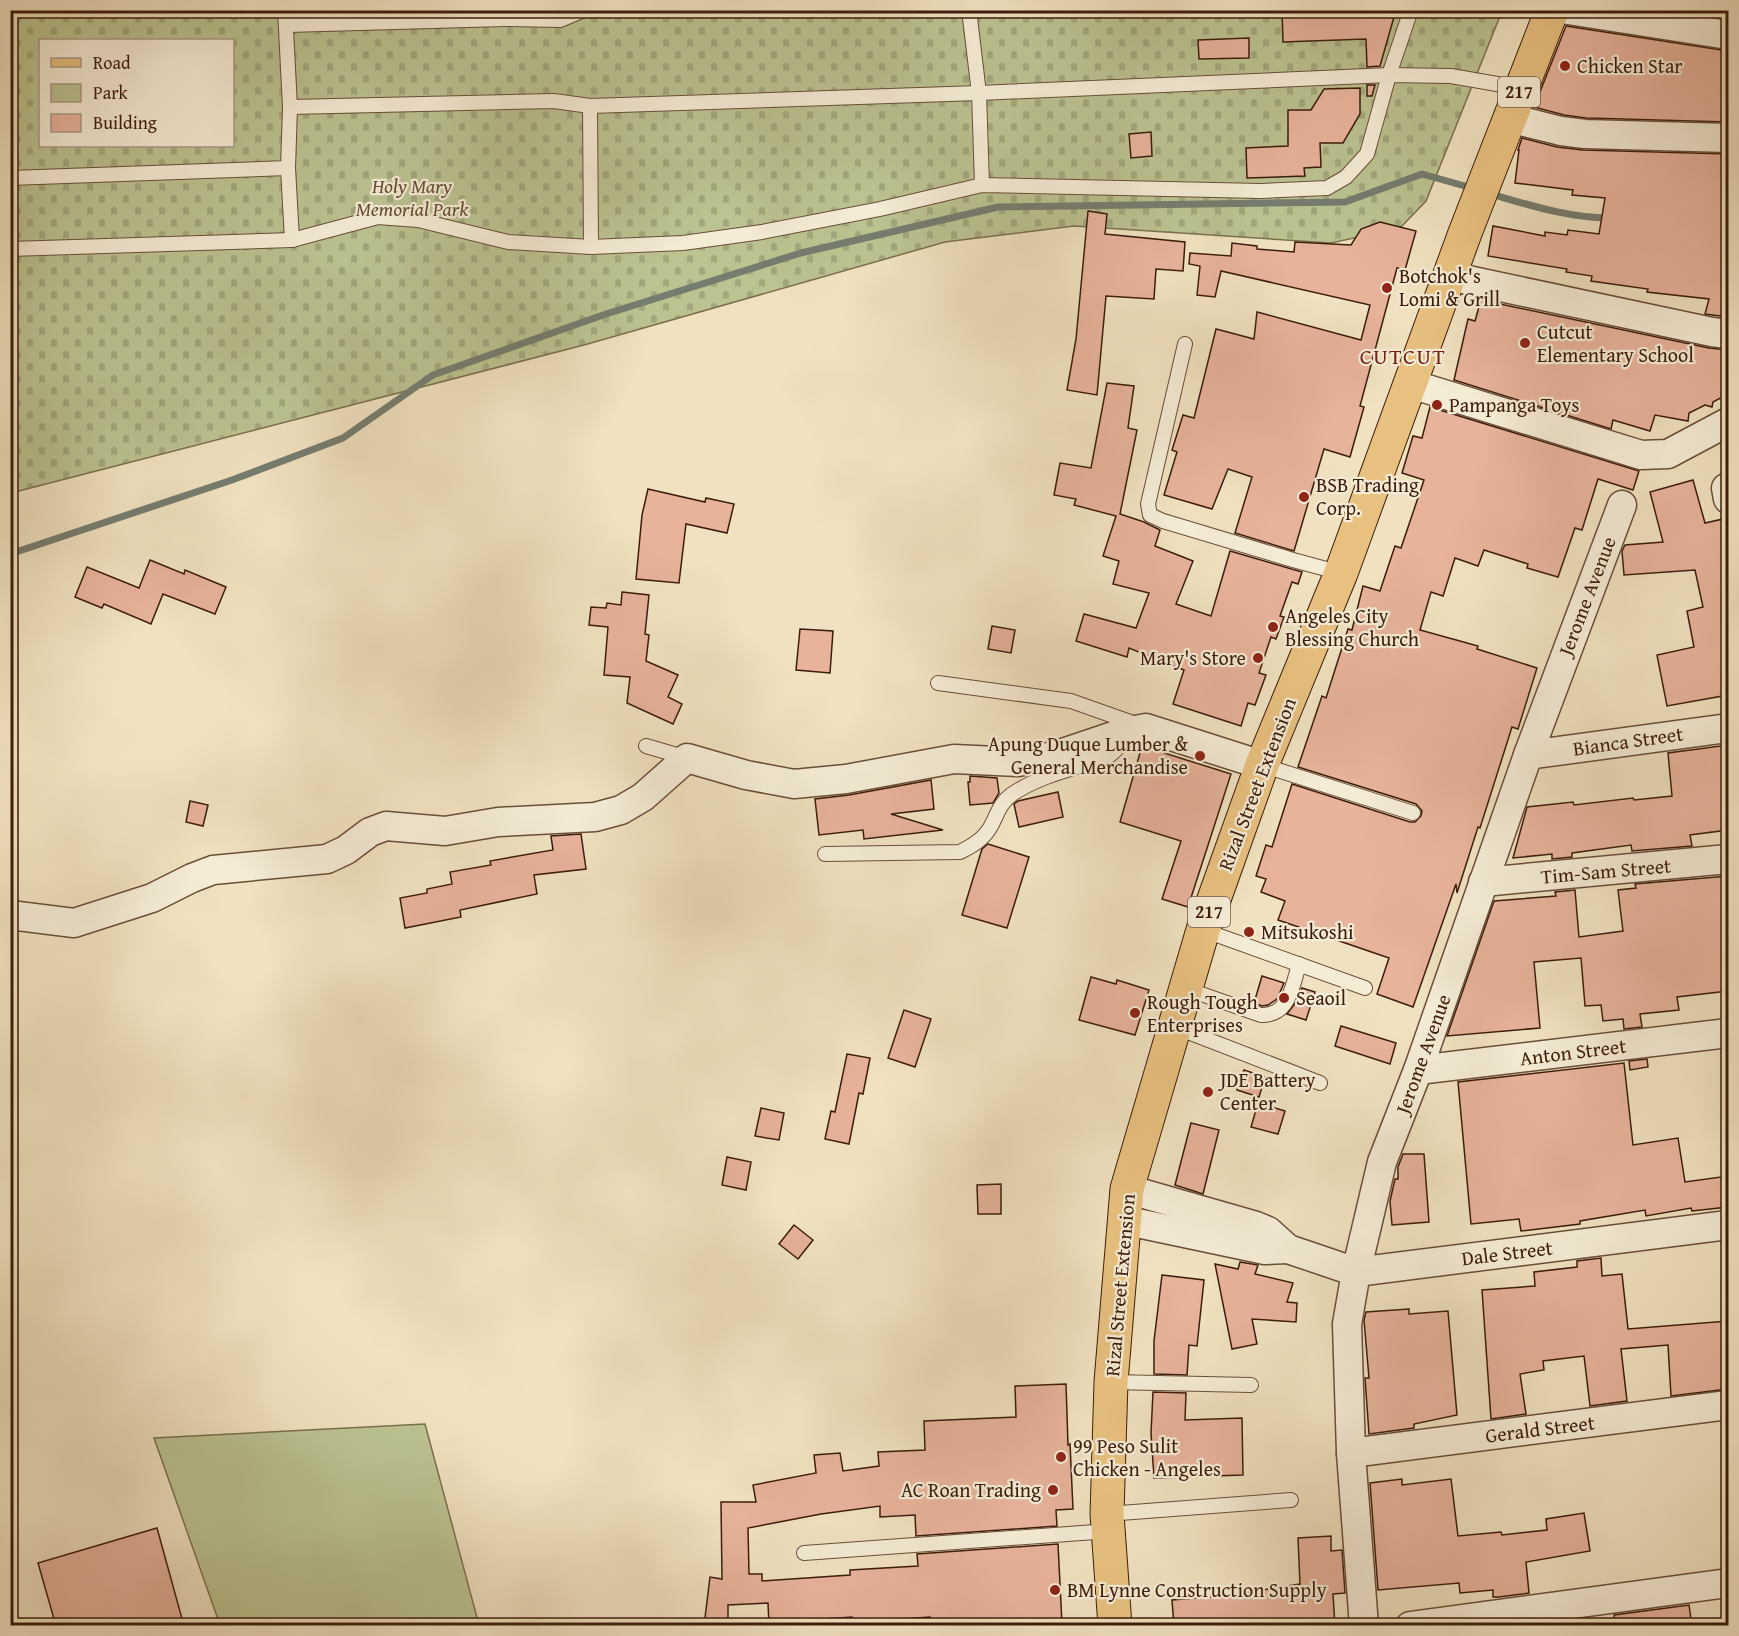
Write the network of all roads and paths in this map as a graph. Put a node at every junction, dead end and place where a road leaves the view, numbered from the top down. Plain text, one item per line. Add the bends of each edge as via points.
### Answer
1 (285, 10) edge
2 (584, 10) edge
3 (969, 10) edge
4 (1411, 10) edge
5 (1552, 10) edge
6 (1568, 10) edge
7 (286, 25) junction
8 (1728, 36) edge
9 (1389, 75) junction
10 (1520, 88) junction
11 (979, 93) junction
12 (590, 105) junction
13 (290, 107) junction
14 (1509, 118) junction
15 (1728, 138) edge
16 (288, 168) junction
17 (10, 178) edge
18 (982, 185) junction
19 (292, 240) junction
20 (591, 247) junction
21 (10, 249) edge
22 (1449, 276) junction
23 (1728, 334) edge
24 (1185, 344) dead end
25 (1411, 384) junction
26 (1728, 422) edge
27 (1622, 505) dead end
28 (1341, 573) junction
29 (938, 683) dead end
30 (1728, 728) edge
31 (1136, 730) junction
32 (646, 746) dead end
33 (1528, 755) junction
34 (687, 758) junction
35 (1262, 765) junction
36 (1413, 813) dead end
37 (825, 854) dead end
38 (1728, 860) edge
39 (1483, 882) junction
40 (10, 915) edge
41 (1203, 930) junction
42 (1299, 964) junction
43 (1365, 988) dead end
44 (1187, 989) junction
45 (1175, 1027) junction
46 (1728, 1034) edge
47 (1418, 1070) junction
48 (1320, 1083) dead end
49 (1125, 1205) junction
50 (1728, 1225) edge
51 (1356, 1272) junction
52 (1111, 1382) junction
53 (1251, 1385) dead end
54 (1728, 1405) edge
55 (1351, 1453) junction
56 (1291, 1500) dead end
57 (1108, 1523) junction
58 (804, 1553) dead end
59 (1728, 1582) edge
60 (1115, 1626) edge
61 (1364, 1626) edge
62 (1410, 1626) edge

1 - 7 lane
2 - 7 lane via 560,20
3 - 11 lane
4 - 9 lane
5 - 10 main road, Rizal Street Extension / 217
6 - 8 street
7 - 13 lane
9 - 10 lane via 1451,76
9 - 11 lane
9 - 18 lane via 1366,154 1346,177 1327,188 1261,191
10 - 14 main road, Rizal Street Extension / 217
11 - 12 lane
11 - 18 lane
12 - 13 lane via 554,101
12 - 20 lane
13 - 16 lane
14 - 15 street via 1585,134
14 - 22 main road, Rizal Street Extension / 217
16 - 17 lane
16 - 19 lane
18 - 20 lane via 762,232 683,243
19 - 20 lane via 378,217 418,220 508,242
19 - 21 lane
22 - 23 street
22 - 25 main road, Rizal Street Extension / 217
24 - 28 lane via 1148,504 1150,515
25 - 26 street via 1641,455 1668,454
25 - 28 main road, Rizal Street Extension / 217
27 - 33 street, Jerome Avenue
28 - 35 main road, Rizal Street Extension / 217
29 - 31 lane via 1071,701
30 - 33 street, Bianca Street
31 - 34 street via 1054,756 1018,762 954,759 846,779 794,784
31 - 35 street
31 - 37 lane via 1106,758 1036,782 1010,796 998,810 991,828 976,844 960,852
32 - 34 lane
33 - 39 street, Jerome Avenue
34 - 40 street via 643,797 621,810 595,817 498,822 445,831 386,826 327,859 213,870 152,898 74,923
35 - 36 lane
35 - 41 main road, Rizal Street Extension / 217
38 - 39 street, Tim-Sam Street
39 - 47 street, Jerome Avenue
41 - 42 lane
41 - 44 main road, Rizal Street Extension / 217
42 - 43 lane
42 - 44 lane via 1285,1005 1270,1016
44 - 45 main road, Rizal Street Extension / 217
45 - 48 lane
45 - 49 main road, Rizal Street Extension / 217
46 - 47 street, Anton Street
47 - 51 street, Jerome Avenue via 1382,1162
49 - 51 street, Dale Street via 1179,1218 1266,1250 1288,1249
49 - 52 main road, Rizal Street Extension / 217
50 - 51 street, Dale Street
51 - 55 street, Jerome Avenue via 1347,1323
52 - 53 lane
52 - 57 main road, Rizal Street Extension / 217
54 - 55 street, Gerald Street
55 - 61 street, Jerome Avenue
56 - 57 lane
57 - 58 lane
57 - 60 main road, Rizal Street Extension / 217
59 - 62 street

